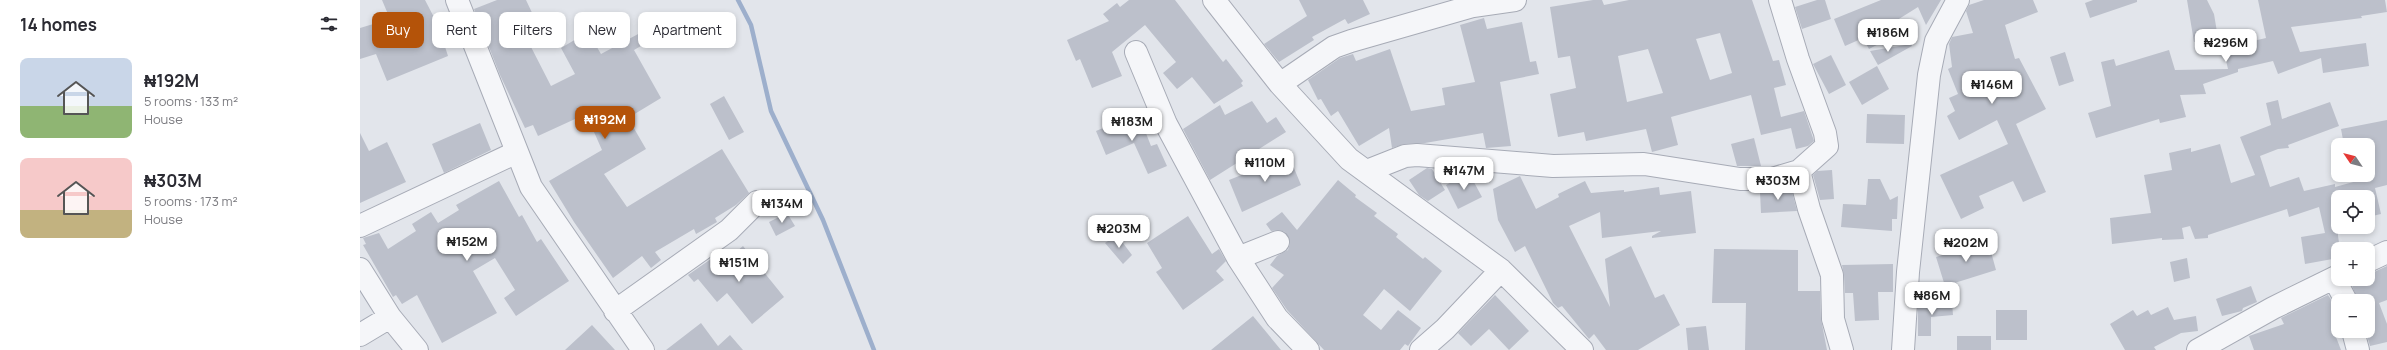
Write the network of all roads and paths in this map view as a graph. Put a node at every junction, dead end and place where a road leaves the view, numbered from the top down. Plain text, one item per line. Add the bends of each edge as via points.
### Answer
1 (457, 0) edge
2 (1214, 0) edge
3 (1515, 0) edge
4 (1780, 0) edge
5 (1958, 0) edge
6 (1136, 52) dead end
7 (1280, 84) junction
8 (517, 152) junction
9 (1367, 171) junction
10 (1799, 171) junction
11 (757, 202) dead end
12 (360, 226) edge
13 (1278, 242) dead end
14 (2387, 252) edge
15 (1238, 258) junction
16 (2375, 258) edge
17 (360, 269) edge
18 (1501, 270) junction
19 (2331, 279) edge
20 (615, 311) junction
21 (390, 317) junction
22 (360, 335) edge
23 (2355, 338) edge
24 (417, 350) edge
25 (643, 350) edge
26 (1308, 350) edge
27 (1421, 350) edge
28 (1582, 350) edge
29 (1842, 350) edge
30 (1904, 350) edge
31 (2198, 350) edge
32 (2358, 350) edge

1 - 8 street
2 - 7 street
3 - 7 street via 1473,6 1351,41 1334,48
4 - 10 street via 1825,133 1827,146
5 - 30 street via 1936,41 1929,75 1908,272
6 - 15 street via 1166,124
7 - 9 street via 1349,159
8 - 12 street
8 - 20 street via 531,187
9 - 10 street via 1406,156 1417,155 1553,166 1644,164 1740,179 1772,178
9 - 18 street
10 - 29 street via 1832,275 1833,319
11 - 20 street via 729,230
13 - 15 street
14 - 16 street
15 - 26 street via 1277,318
17 - 21 street
18 - 27 street via 1445,329
18 - 28 street
19 - 31 street
20 - 25 street
21 - 22 street
21 - 24 street
23 - 32 street

